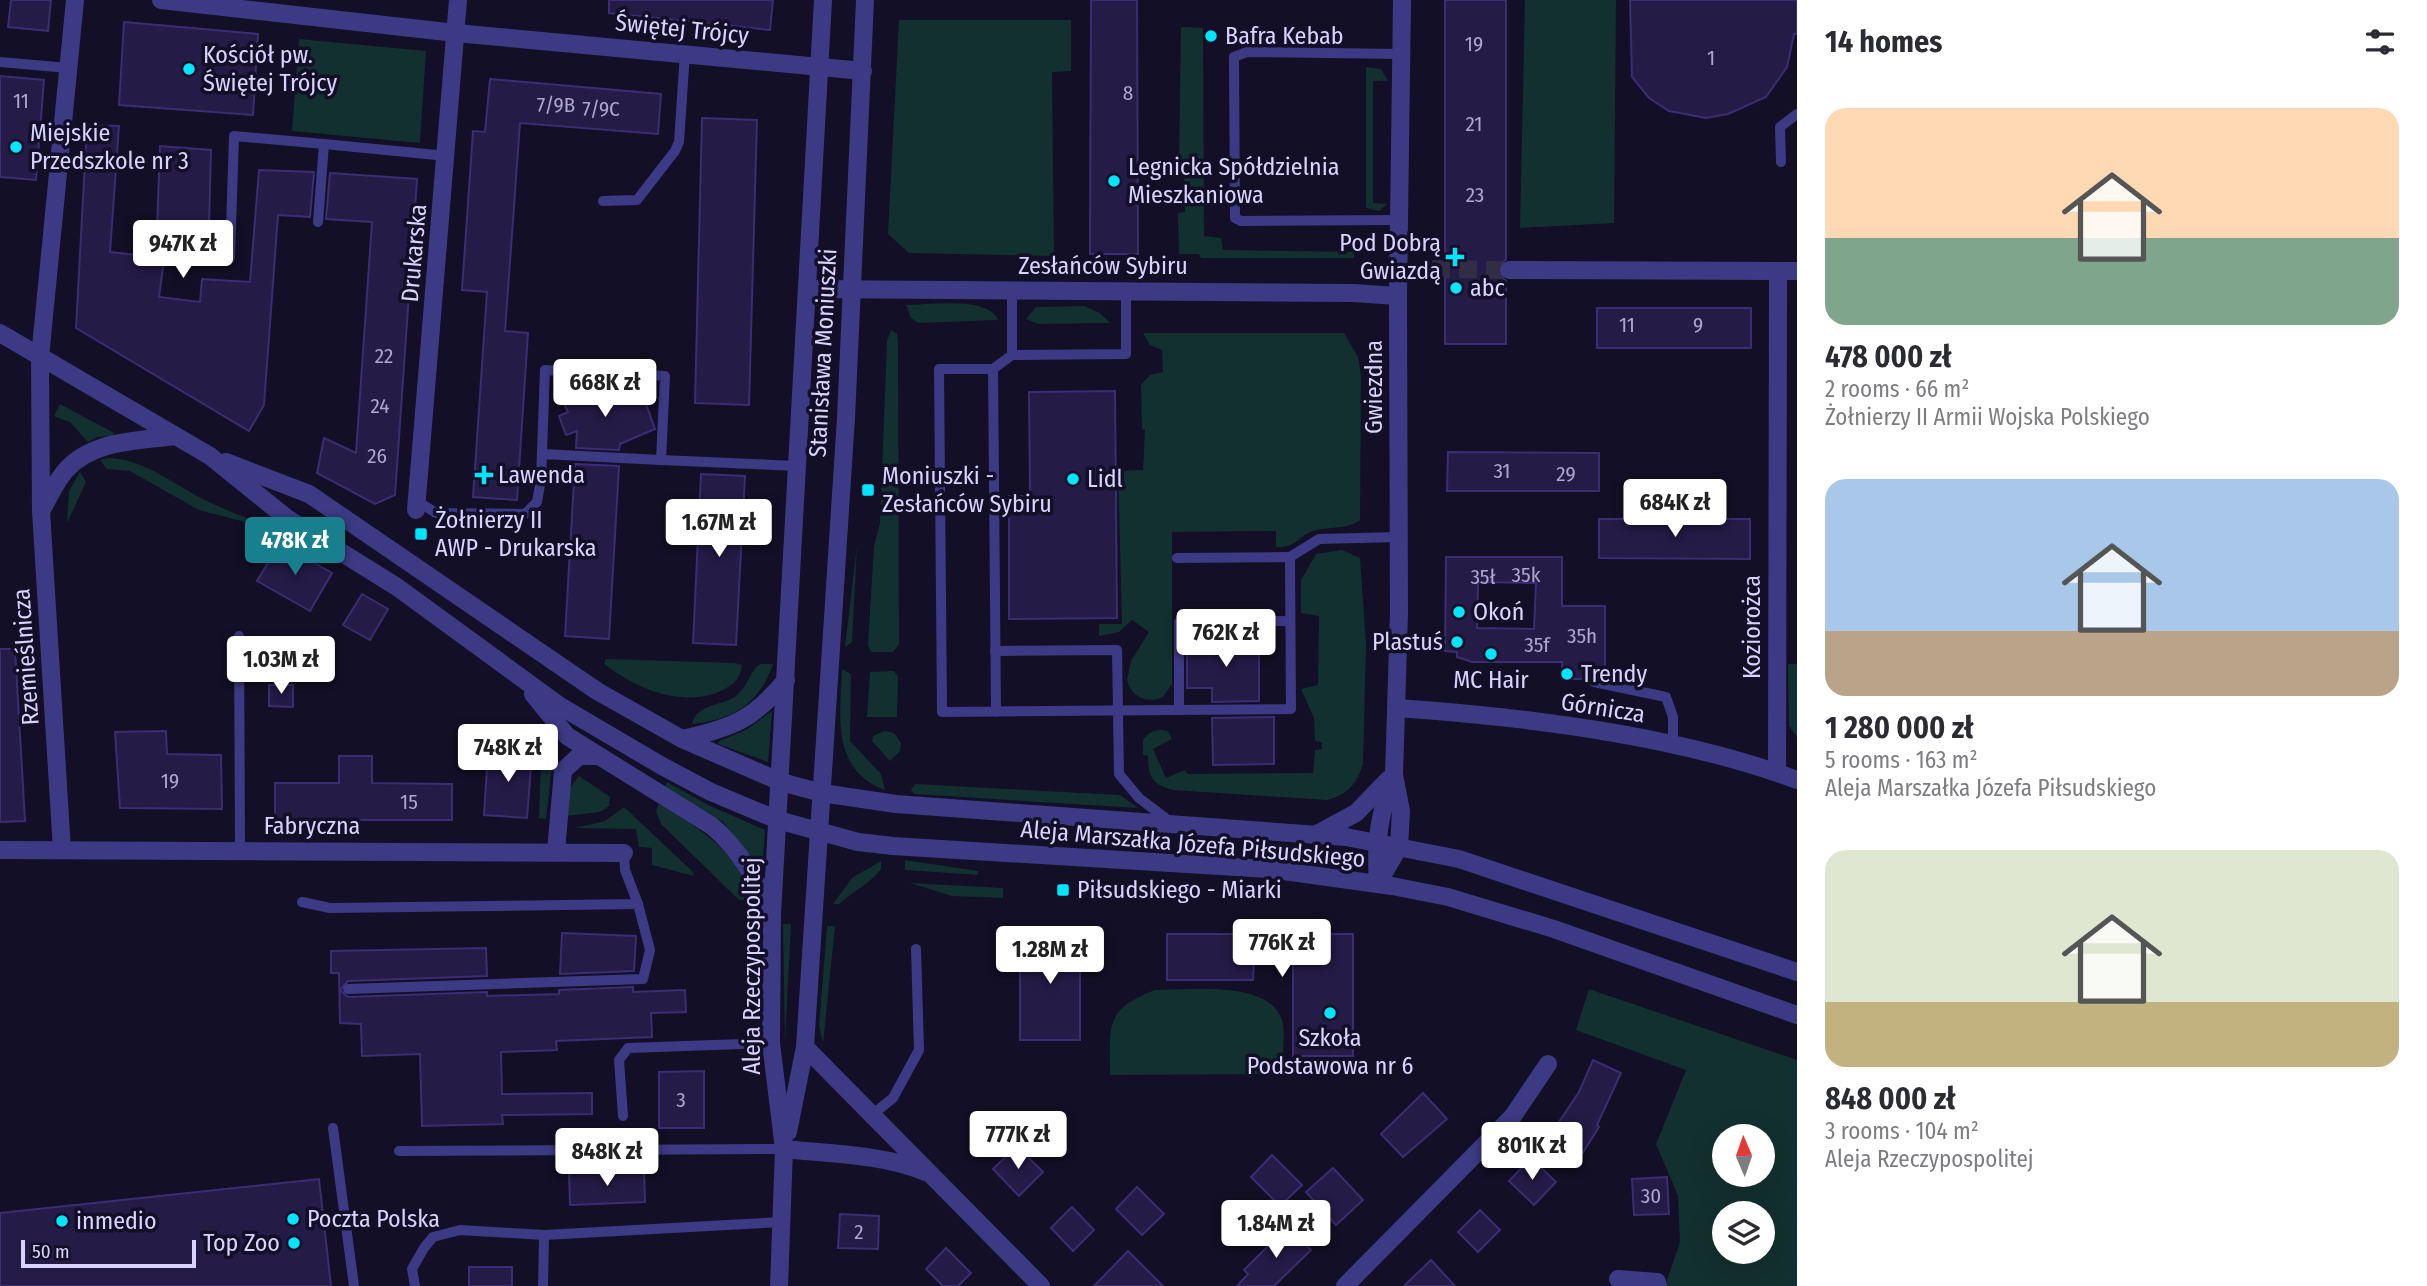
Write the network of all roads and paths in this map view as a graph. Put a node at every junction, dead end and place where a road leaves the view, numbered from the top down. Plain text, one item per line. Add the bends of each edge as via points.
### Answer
1 (75, 0) edge
2 (161, 0) edge
3 (458, 0) edge
4 (823, 0) edge
5 (865, 0) edge
6 (1402, 0) edge
7 (456, 33) junction
8 (685, 53) junction
9 (1402, 54) junction
10 (0, 62) edge
11 (68, 68) junction
12 (820, 68) junction
13 (863, 71) junction
14 (1797, 114) edge
15 (324, 144) junction
16 (447, 156) junction
17 (1780, 162) dead end
18 (603, 201) dead end
19 (1399, 220) junction
20 (318, 222) dead end
21 (230, 258) dead end
22 (1509, 270) tunnel mouth
23 (1779, 271) junction
24 (1797, 271) edge
25 (807, 289) junction
26 (1012, 290) junction
27 (850, 291) junction
28 (1126, 291) junction
29 (1398, 296) junction
30 (0, 333) edge
31 (1012, 355) junction
32 (40, 357) junction
33 (993, 369) junction
34 (175, 436) junction
35 (542, 454) junction
36 (210, 456) junction
37 (661, 460) junction
38 (798, 466) junction
39 (417, 505) joint
40 (41, 511) junction
41 (1399, 537) junction
42 (1290, 557) junction
43 (1177, 558) dead end
44 (1290, 621) junction
45 (239, 636) dead end
46 (995, 651) junction
47 (521, 678) junction
48 (786, 680) junction
49 (1594, 682) dead end
50 (1397, 708) junction
51 (1180, 710) junction
52 (1117, 711) junction
53 (996, 712) junction
54 (682, 739) junction
55 (1673, 745) junction
56 (596, 756) junction
57 (1777, 772) junction
58 (1394, 775) junction
59 (1797, 780) edge
60 (781, 782) junction
61 (822, 793) junction
62 (778, 820) junction
63 (1173, 823) junction
64 (819, 832) junction
65 (1317, 834) junction
66 (1375, 842) junction
67 (1399, 847) junction
68 (0, 850) edge
69 (62, 850) junction
70 (240, 850) junction
71 (556, 851) junction
72 (624, 853) joint
73 (1378, 883) junction
74 (302, 902) dead end
75 (638, 904) junction
76 (772, 914) junction
77 (916, 948) dead end
78 (1797, 972) edge
79 (348, 989) dead end
80 (1797, 1015) edge
81 (771, 1043) junction
82 (805, 1047) junction
83 (1548, 1064) dead end
84 (873, 1114) junction
85 (622, 1116) dead end
86 (333, 1128) dead end
87 (784, 1149) junction
88 (399, 1151) dead end
89 (933, 1174) junction
90 (782, 1222) junction
91 (544, 1235) junction
92 (1618, 1279) dead end
93 (354, 1286) edge
94 (415, 1286) edge
95 (543, 1286) edge
96 (779, 1286) edge
97 (1041, 1286) edge
98 (1345, 1286) edge
99 (1658, 1286) edge

1 - 11 street, Rzemieślnicza
2 - 7 street, Świętej Trójcy
3 - 7 street, Drukarska
4 - 12 street, Stanisława Moniuszki
5 - 13 street, Stanisława Moniuszki
6 - 9 street, Gwiezdna
7 - 8 street, Świętej Trójcy
7 - 16 street, Drukarska
8 - 12 street, Świętej Trójcy
8 - 18 lane via 675,151 637,200
9 - 19 street, Gwiezdna
9 - 19 lane via 1247,52 1234,57 1235,218
10 - 11 lane
11 - 32 street, Rzemieślnicza
12 - 13 street, Świętej Trójcy
12 - 25 street, Stanisława Moniuszki
13 - 27 street, Stanisława Moniuszki
14 - 17 lane via 1780,127
15 - 16 lane
15 - 20 lane
15 - 21 lane via 234,136
16 - 39 street, Drukarska
19 - 29 street, Gwiezdna
22 - 23 street
23 - 24 street
23 - 57 street, Koziorożca
25 - 27 street, Zesłańców Sybiru
25 - 38 street, Stanisława Moniuszki
26 - 27 street, Zesłańców Sybiru
26 - 28 street, Zesłańców Sybiru
26 - 31 lane
27 - 61 street, Stanisława Moniuszki
28 - 29 street, Zesłańców Sybiru
28 - 31 lane via 1126,354
29 - 41 street, Gwiezdna
30 - 32 street
31 - 33 lane
32 - 34 street
32 - 40 street, Rzemieślnicza
33 - 46 lane
33 - 53 lane via 939,369 942,712
34 - 36 street
34 - 40 street via 82,455 64,471
35 - 37 lane
35 - 37 lane via 545,370 666,376
35 - 39 lane via 537,502 525,514 436,513
36 - 47 street via 288,519 397,587
36 - 54 street, Aleja Marszałka Józefa Piłsudskiego via 309,494 597,691
37 - 38 lane
38 - 48 street, Stanisława Moniuszki
40 - 69 street, Rzemieślnicza
41 - 42 lane via 1319,539
41 - 50 street, Gwiezdna
42 - 43 lane
42 - 44 lane
44 - 51 lane via 1179,622
44 - 51 lane via 1291,709
45 - 70 lane
46 - 52 lane via 1117,650
46 - 53 lane
47 - 56 street via 567,736
47 - 62 street, Aleja Marszałka Józefa Piłsudskiego via 662,765
48 - 54 street via 766,705 744,721
48 - 60 street, Stanisława Moniuszki
49 - 55 lane via 1666,697 1673,717
50 - 55 street, Górnicza via 1540,723
50 - 58 street, Gwiezdna
51 - 52 lane
52 - 53 lane
52 - 63 lane via 1121,779
54 - 60 street, Aleja Marszałka Józefa Piłsudskiego
55 - 57 street, Górnicza
56 - 71 street via 579,756 563,771
56 - 76 street via 712,826 738,851
57 - 59 street, Górnicza
58 - 65 street via 1356,813
58 - 66 street, Gwiezdna via 1381,808
58 - 67 street, Gwiezdna via 1401,811
60 - 61 street, Aleja Marszałka Józefa Piłsudskiego
60 - 62 street, Aleja Rzeczypospolitej
61 - 63 street, Aleja Marszałka Józefa Piłsudskiego via 896,804
61 - 64 street, Aleja Rzeczypospolitej
62 - 64 street, Aleja Marszałka Józefa Piłsudskiego
62 - 76 street, Aleja Rzeczypospolitej
63 - 65 street, Aleja Marszałka Józefa Piłsudskiego
64 - 73 street, Aleja Marszałka Józefa Piłsudskiego via 893,846 1268,869
64 - 82 street, Aleja Rzeczypospolitej
65 - 66 street, Aleja Marszałka Józefa Piłsudskiego
66 - 67 street, Aleja Marszałka Józefa Piłsudskiego
66 - 73 street, Gwiezdna
67 - 73 street, Gwiezdna
67 - 78 street, Aleja Marszałka Józefa Piłsudskiego via 1472,863
68 - 69 street, Fabryczna
69 - 70 street, Fabryczna
70 - 71 street, Fabryczna
71 - 72 street, Fabryczna
72 - 75 lane via 625,870
73 - 80 street, Aleja Marszałka Józefa Piłsudskiego via 1448,897 1541,925
74 - 75 lane via 330,908
75 - 79 lane via 650,950 643,979
76 - 81 street, Aleja Rzeczypospolitej
77 - 84 lane via 919,1050 893,1098
81 - 85 lane via 628,1048 619,1060
81 - 87 street, Aleja Rzeczypospolitej
82 - 84 street
82 - 87 street, Aleja Rzeczypospolitej
83 - 98 street via 1513,1116
84 - 89 street
86 - 93 lane
87 - 88 lane
87 - 89 street via 871,1156
87 - 90 street, Aleja Rzeczypospolitej
89 - 97 street
90 - 91 lane
90 - 96 street, Aleja Rzeczypospolitej
91 - 94 lane via 460,1230 433,1237 412,1269
91 - 95 lane
92 - 99 street via 1657,1282

